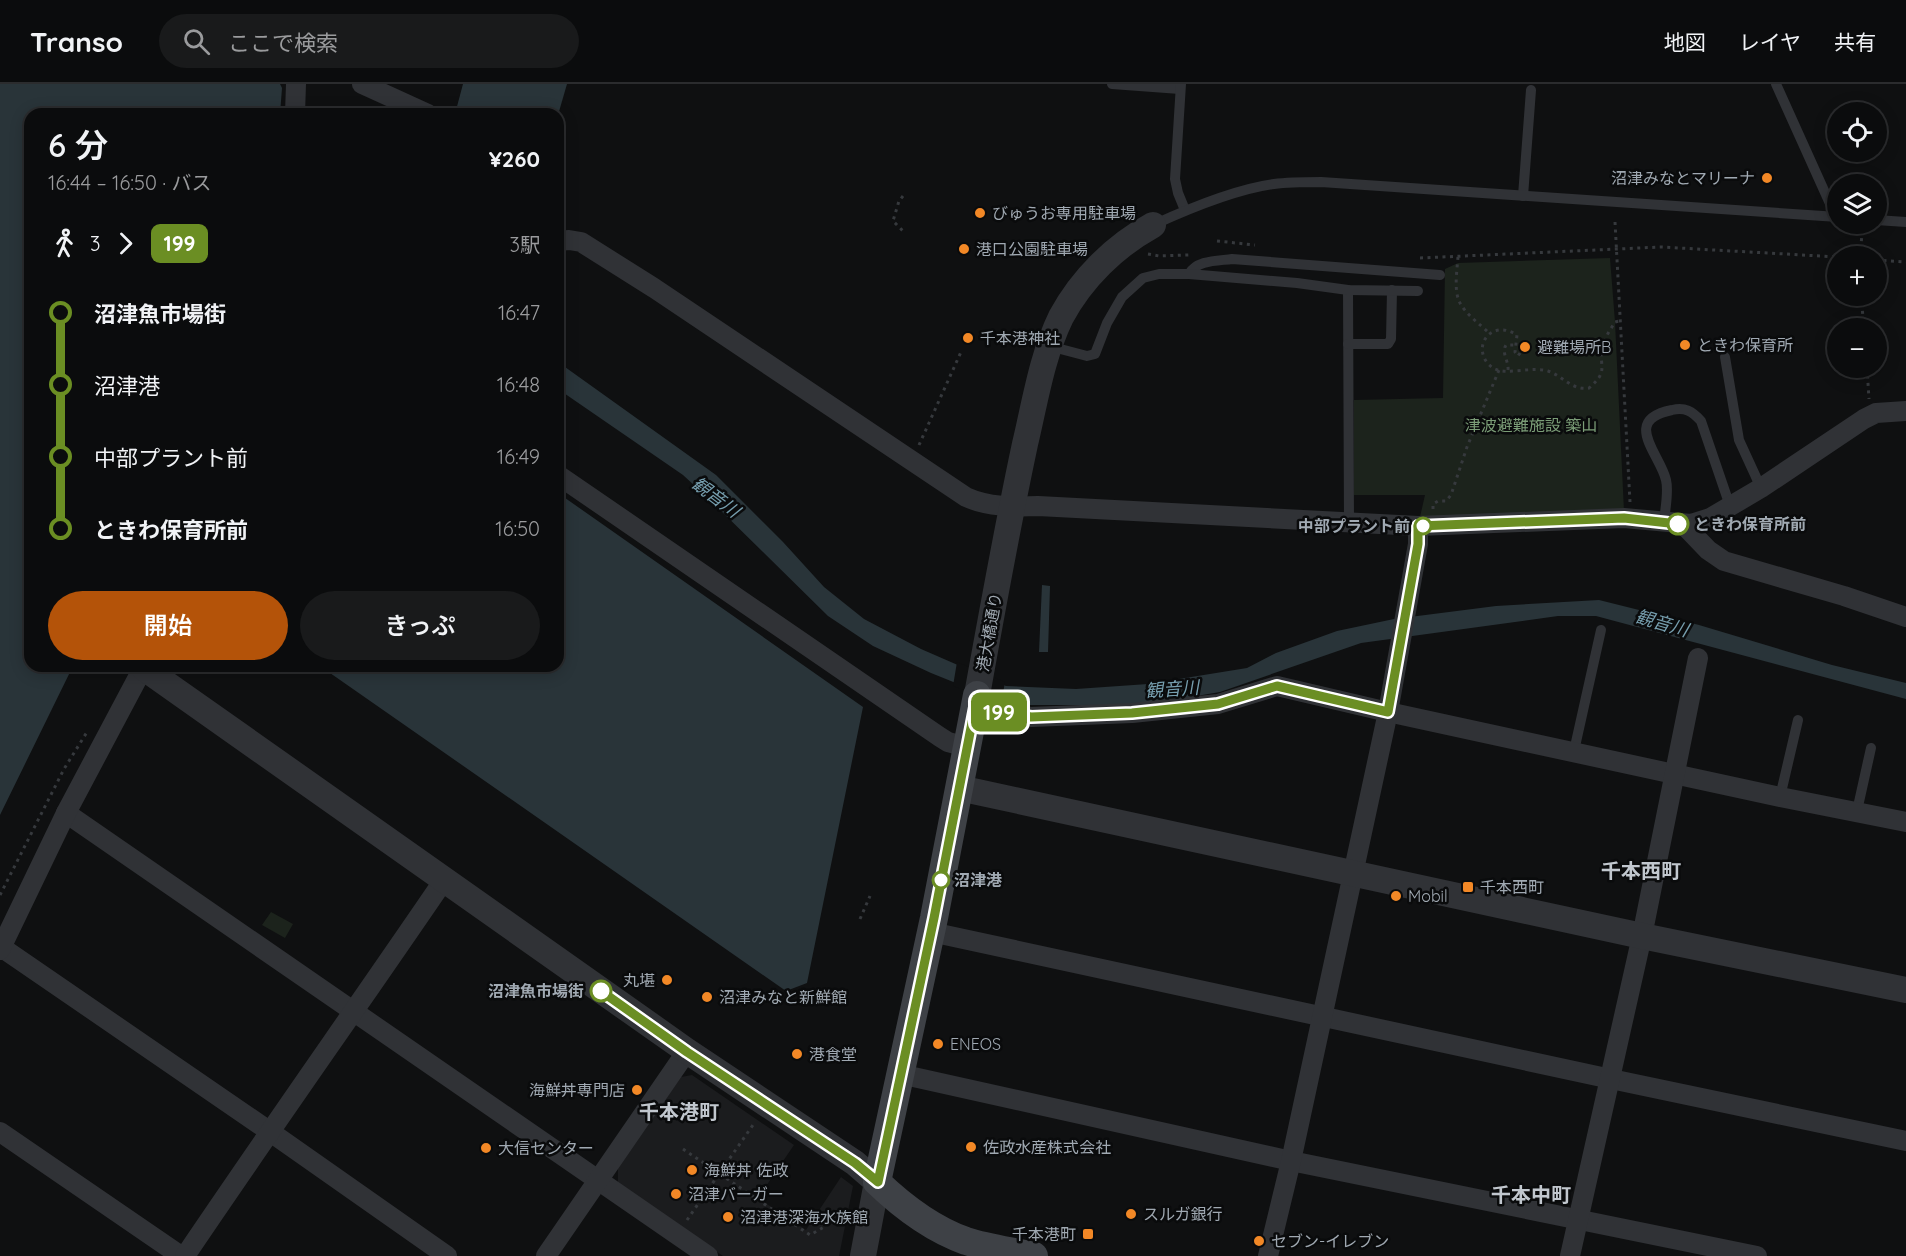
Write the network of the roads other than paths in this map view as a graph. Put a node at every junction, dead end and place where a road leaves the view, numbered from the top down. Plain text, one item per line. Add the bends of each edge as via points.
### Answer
1 (296, 84) edge
2 (362, 84) edge
3 (1113, 84) edge
4 (1776, 84) edge
5 (1180, 86) edge
6 (1532, 90) dead end
7 (295, 108) edge
8 (415, 108) edge
9 (1827, 195) edge
10 (1523, 196) junction
11 (1185, 210) junction
12 (1827, 216) edge
13 (1887, 221) edge
14 (1906, 222) edge
15 (1154, 225) joint
16 (564, 240) edge
17 (1189, 274) junction
18 (1440, 275) dead end
19 (1348, 290) junction
20 (1392, 290) junction
21 (1418, 291) dead end
22 (1348, 344) junction
23 (1049, 346) junction
24 (1725, 357) dead end
25 (1906, 411) edge
26 (564, 479) edge
27 (1761, 488) junction
28 (1730, 506) junction
29 (1012, 507) junction
30 (1348, 522) junction
31 (1664, 522) junction
32 (1684, 525) junction
33 (1425, 526) junction
34 (1906, 617) edge
35 (1601, 630) dead end
36 (1698, 658) dead end
37 (141, 672) edge
38 (151, 672) edge
39 (978, 691) junction
40 (1388, 712) junction
41 (1798, 720) dead end
42 (967, 747) junction
43 (1871, 748) dead end
44 (1574, 752) junction
45 (1674, 773) junction
46 (959, 788) junction
47 (1780, 797) junction
48 (1857, 811) junction
49 (66, 813) junction
50 (1906, 822) edge
51 (1354, 874) junction
52 (444, 880) junction
53 (931, 932) junction
54 (1642, 936) junction
55 (0, 949) edge
56 (1906, 990) edge
57 (354, 1012) junction
58 (1322, 1016) junction
59 (687, 1052) junction
60 (900, 1074) junction
61 (1611, 1079) junction
62 (269, 1131) junction
63 (0, 1132) edge
64 (1906, 1141) edge
65 (1291, 1161) junction
66 (599, 1181) junction
67 (878, 1182) junction
68 (1578, 1220) junction
69 (183, 1256) edge
70 (447, 1256) edge
71 (546, 1256) edge
72 (708, 1256) edge
73 (863, 1256) edge
74 (1034, 1256) edge
75 (1268, 1256) edge
76 (1570, 1256) edge
77 (1756, 1256) edge

1 - 7 street
2 - 8 street
3 - 5 lane
4 - 9 lane
5 - 11 lane via 1175,178
6 - 10 lane
10 - 11 lane via 1293,182 1247,190
10 - 12 lane
11 - 15 lane
13 - 14 lane
15 - 23 street, 港大橋通り via 1114,252 1086,281 1061,318
16 - 29 street via 580,242 654,288 966,497
17 - 18 lane via 1203,263 1232,259
17 - 19 lane
17 - 23 lane via 1158,274 1131,288 1113,310 1095,354 1087,356
19 - 20 lane
19 - 22 lane
20 - 21 lane
20 - 22 lane via 1388,344
22 - 30 lane
23 - 29 street, 港大橋通り
24 - 27 lane via 1739,440
25 - 27 street via 1871,415
26 - 42 street via 940,737
27 - 28 street
28 - 31 lane via 1701,421 1685,409 1660,412 1650,419 1646,430 1666,480
28 - 32 street
29 - 30 street
29 - 39 street, 港大橋通り
30 - 33 street
31 - 32 street
31 - 33 street via 1630,519
32 - 34 street via 1724,561
33 - 40 street via 1418,544
35 - 44 lane
36 - 45 street
37 - 49 street
38 - 52 street
39 - 40 street via 1031,717 1132,713 1218,704 1277,686
39 - 42 main road, 港大橋通り
40 - 44 street
40 - 51 street
41 - 47 lane
42 - 46 main road, 港大橋通り
43 - 48 lane
44 - 45 street
45 - 47 street
45 - 54 street
46 - 51 street
46 - 53 main road, 港大橋通り
47 - 48 street
48 - 50 street
49 - 55 street
49 - 57 street
51 - 54 street
51 - 58 street
52 - 57 street
52 - 59 street
53 - 58 street
53 - 60 main road, 港大橋通り
54 - 56 street
54 - 61 street
55 - 62 street
57 - 62 street
57 - 66 street
58 - 61 street
58 - 65 street
59 - 66 street
59 - 67 street
60 - 65 street
60 - 67 main road, 港大橋通り
61 - 64 street
61 - 68 street
62 - 69 street
62 - 70 street
63 - 69 street
65 - 68 street
65 - 75 street
66 - 71 street
66 - 72 street
67 - 73 street, 港大橋通り
67 - 74 main road via 904,1206 951,1235
68 - 76 street
68 - 77 street

